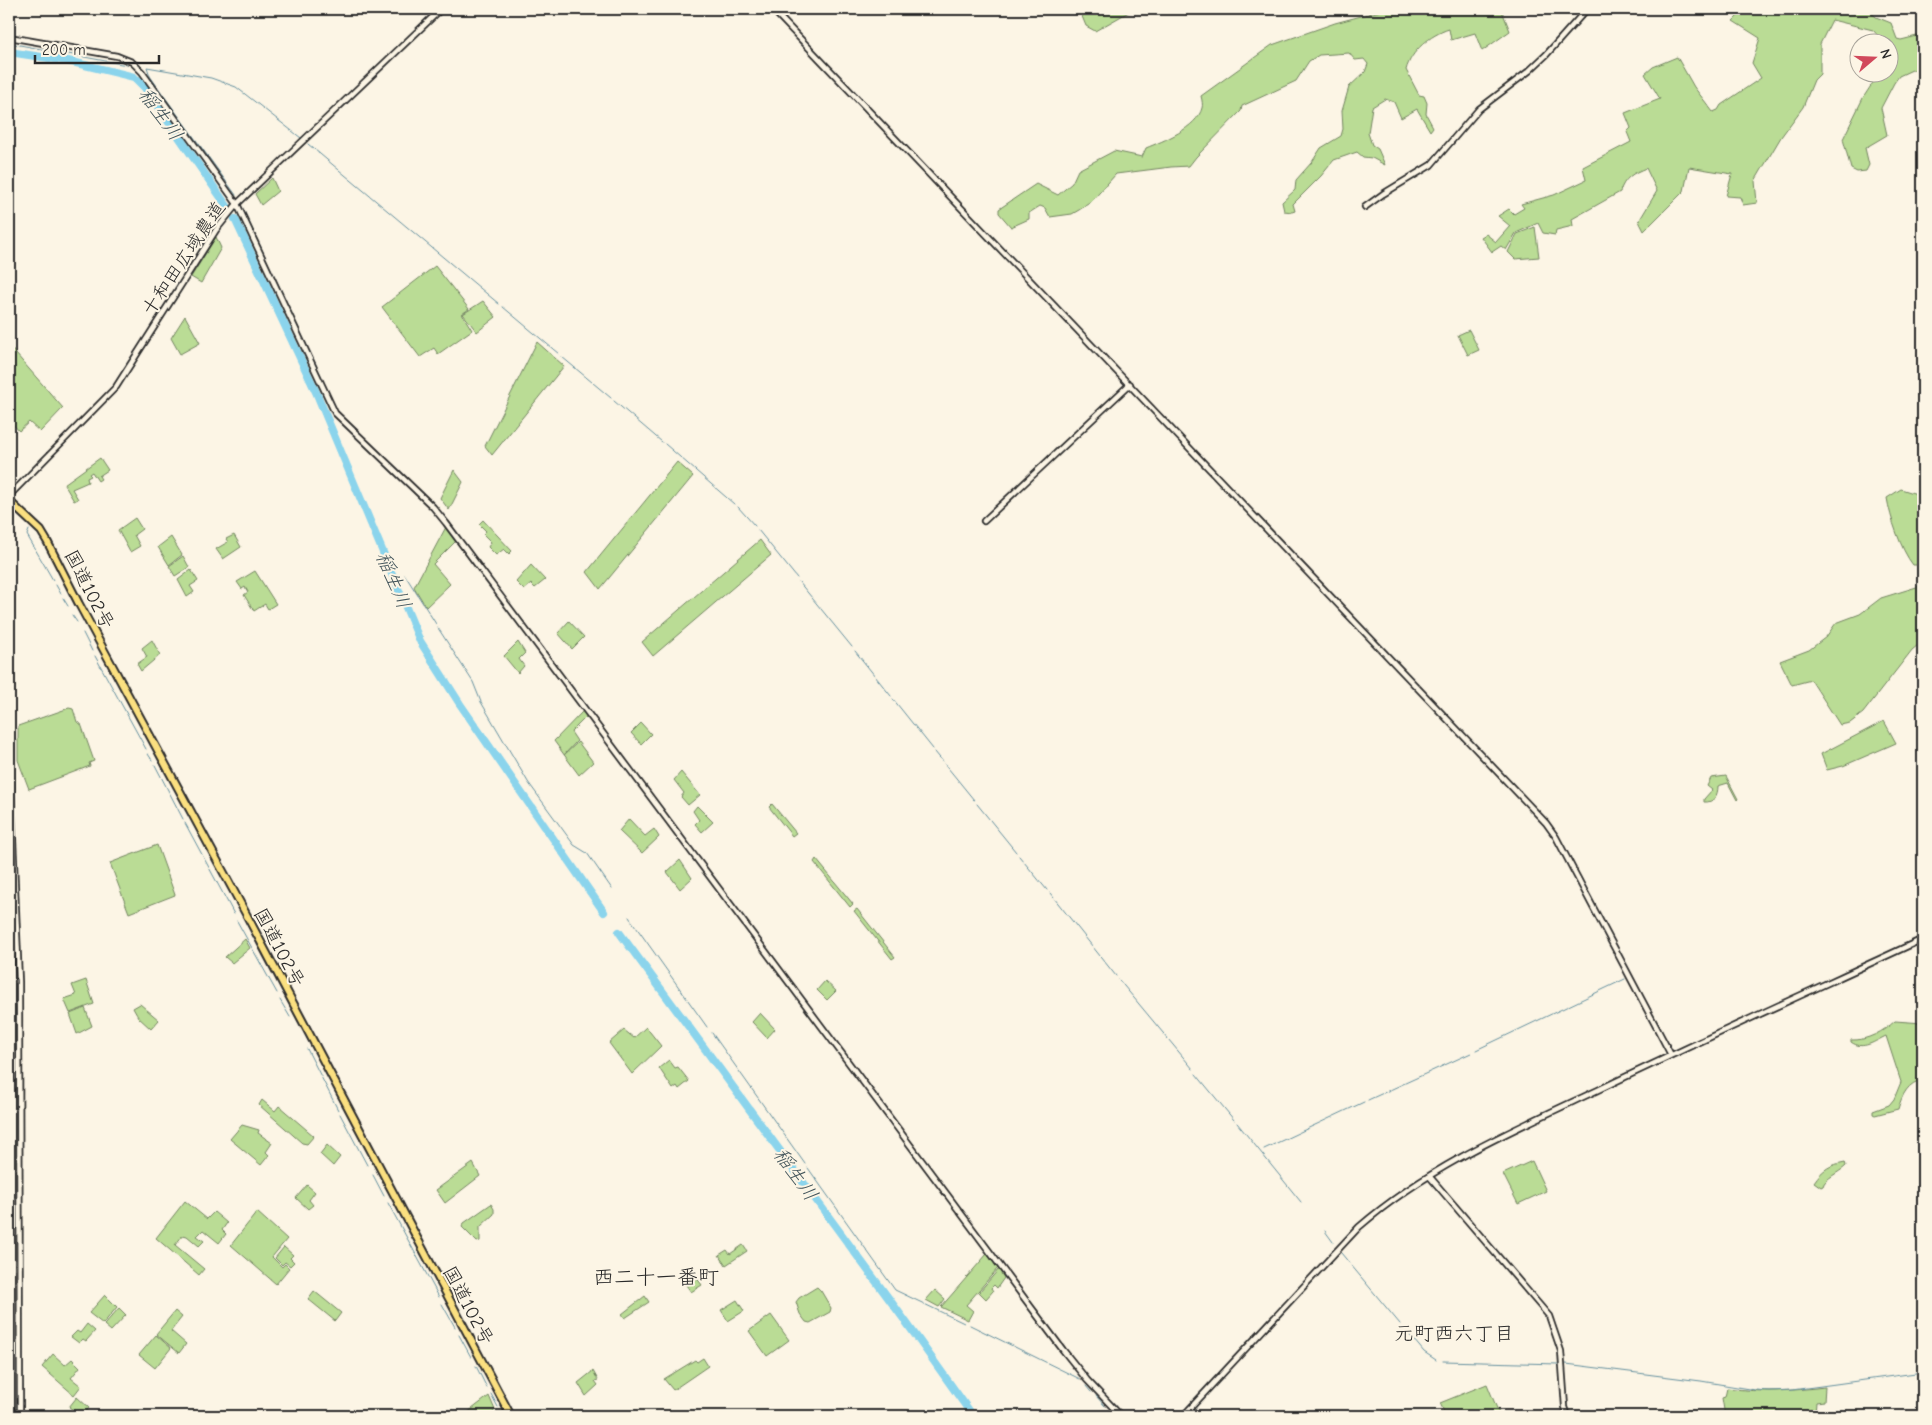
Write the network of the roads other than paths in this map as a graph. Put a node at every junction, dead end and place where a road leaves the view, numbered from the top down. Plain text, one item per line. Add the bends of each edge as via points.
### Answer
1 (440, 9) edge
2 (772, 9) edge
3 (1587, 9) edge
4 (9, 37) edge
5 (238, 204) junction
6 (1365, 206) dead end
7 (1130, 384) junction
8 (9, 496) edge
9 (9, 501) edge
10 (984, 521) dead end
11 (9, 743) edge
12 (10, 816) edge
13 (1923, 939) edge
14 (1671, 1055) junction
15 (1430, 1177) junction
16 (20, 1416) edge
17 (511, 1416) edge
18 (1121, 1416) edge
19 (1183, 1416) edge
20 (1568, 1416) edge

1 - 5 street, 十和田広域農道
2 - 7 street
3 - 6 street via 1529,71 1479,109 1431,165
4 - 5 street via 108,54 132,62
5 - 8 street, 十和田広域農道 via 216,230 116,386
5 - 18 street via 335,413 446,523 1063,1350
7 - 10 street
7 - 14 street via 1546,823
9 - 17 highway, 国道102号 via 41,531 54,553
11 - 12 street
12 - 16 street via 19,991
13 - 14 street
14 - 15 street via 1486,1143
15 - 19 street via 1359,1227
15 - 20 street via 1549,1316 1561,1351

